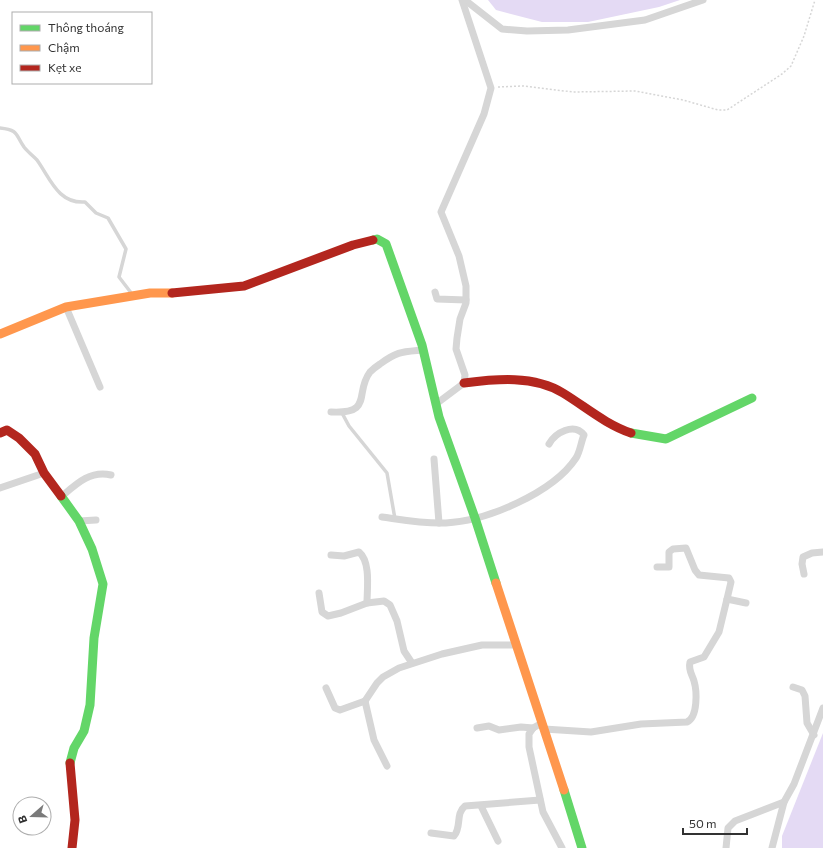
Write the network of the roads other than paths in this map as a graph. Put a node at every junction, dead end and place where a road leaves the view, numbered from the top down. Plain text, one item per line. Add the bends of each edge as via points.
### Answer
1 (464, 0) edge
2 (703, 0) edge
3 (0, 128) edge
4 (435, 292) dead end
5 (134, 296) junction
6 (466, 300) junction
7 (66, 307) junction
8 (0, 334) edge
9 (423, 350) junction
10 (464, 383) junction
11 (100, 387) dead end
12 (752, 398) dead end
13 (436, 404) junction
14 (331, 412) dead end
15 (342, 413) junction
16 (0, 433) edge
17 (549, 444) dead end
18 (434, 459) dead end
19 (44, 473) junction
20 (111, 475) dead end
21 (0, 488) edge
22 (61, 496) junction
23 (382, 517) dead end
24 (475, 518) junction
25 (395, 519) junction
26 (96, 520) dead end
27 (78, 521) junction
28 (439, 523) junction
29 (823, 552) edge
30 (331, 555) dead end
31 (657, 567) dead end
32 (804, 574) dead end
33 (319, 593) dead end
34 (726, 599) junction
35 (367, 603) junction
36 (746, 603) dead end
37 (515, 645) junction
38 (412, 663) junction
39 (326, 688) dead end
40 (792, 688) dead end
41 (365, 701) junction
42 (823, 708) edge
43 (543, 726) junction
44 (477, 728) dead end
45 (533, 728) junction
46 (814, 735) junction
47 (387, 766) dead end
48 (540, 800) junction
49 (784, 802) junction
50 (481, 806) junction
51 (431, 833) dead end
52 (498, 841) dead end
53 (72, 848) edge
54 (562, 848) edge
55 (582, 848) edge
56 (726, 848) edge
57 (772, 848) edge

1 - 2 street via 502,30 528,31 568,30 645,20
1 - 6 street via 491,88 484,114 441,212 465,274
3 - 5 lane via 18,135 52,186 66,198 73,202 85,202 96,213 108,218 126,249 119,277
4 - 6 street via 437,299
5 - 7 street
5 - 9 street via 244,286 353,245 377,240 386,244
6 - 10 street via 460,319 456,349 465,375
7 - 8 street
7 - 11 street
9 - 13 street
9 - 15 street via 398,352 371,371 366,379 362,400 356,408
10 - 12 street via 498,379 530,380 565,394 604,423 628,434 651,439 666,439
10 - 13 street
13 - 24 street
14 - 15 street
15 - 25 lane via 349,426 387,472
16 - 19 street via 7,430 27,445 35,454
17 - 24 street via 552,439 568,429 577,430 584,435 576,458 554,481 536,494
18 - 28 street
19 - 21 street
19 - 22 street
20 - 22 street via 102,473 89,476
22 - 27 street
23 - 25 street
24 - 28 street
24 - 37 street
25 - 28 street
26 - 27 street
27 - 53 street via 92,548 103,584 94,638 90,705 84,731 74,748 69,765 75,820
29 - 32 street via 803,557
30 - 35 street via 344,556 359,552 362,555 366,568
31 - 34 street via 669,567 669,552 673,549 686,548 694,570 699,575 729,578 731,582
33 - 35 street via 322,612 328,616 341,614
34 - 36 street
34 - 43 street via 719,632 704,656 690,662 695,702 694,716 690,721 641,724 591,732
35 - 38 street via 384,601 390,605 397,621 404,651
37 - 38 street via 482,645
37 - 43 street
38 - 41 street via 384,677
39 - 41 street via 335,708 340,710
40 - 46 street via 802,690 805,696 807,723
41 - 47 street via 374,740
42 - 46 street
43 - 45 street
43 - 55 street
44 - 45 street
45 - 48 street via 529,734 529,747
46 - 49 street
48 - 50 street
48 - 54 street via 552,832
49 - 56 street via 735,821 728,828
49 - 57 street
50 - 51 street via 462,808 454,836
50 - 52 street

